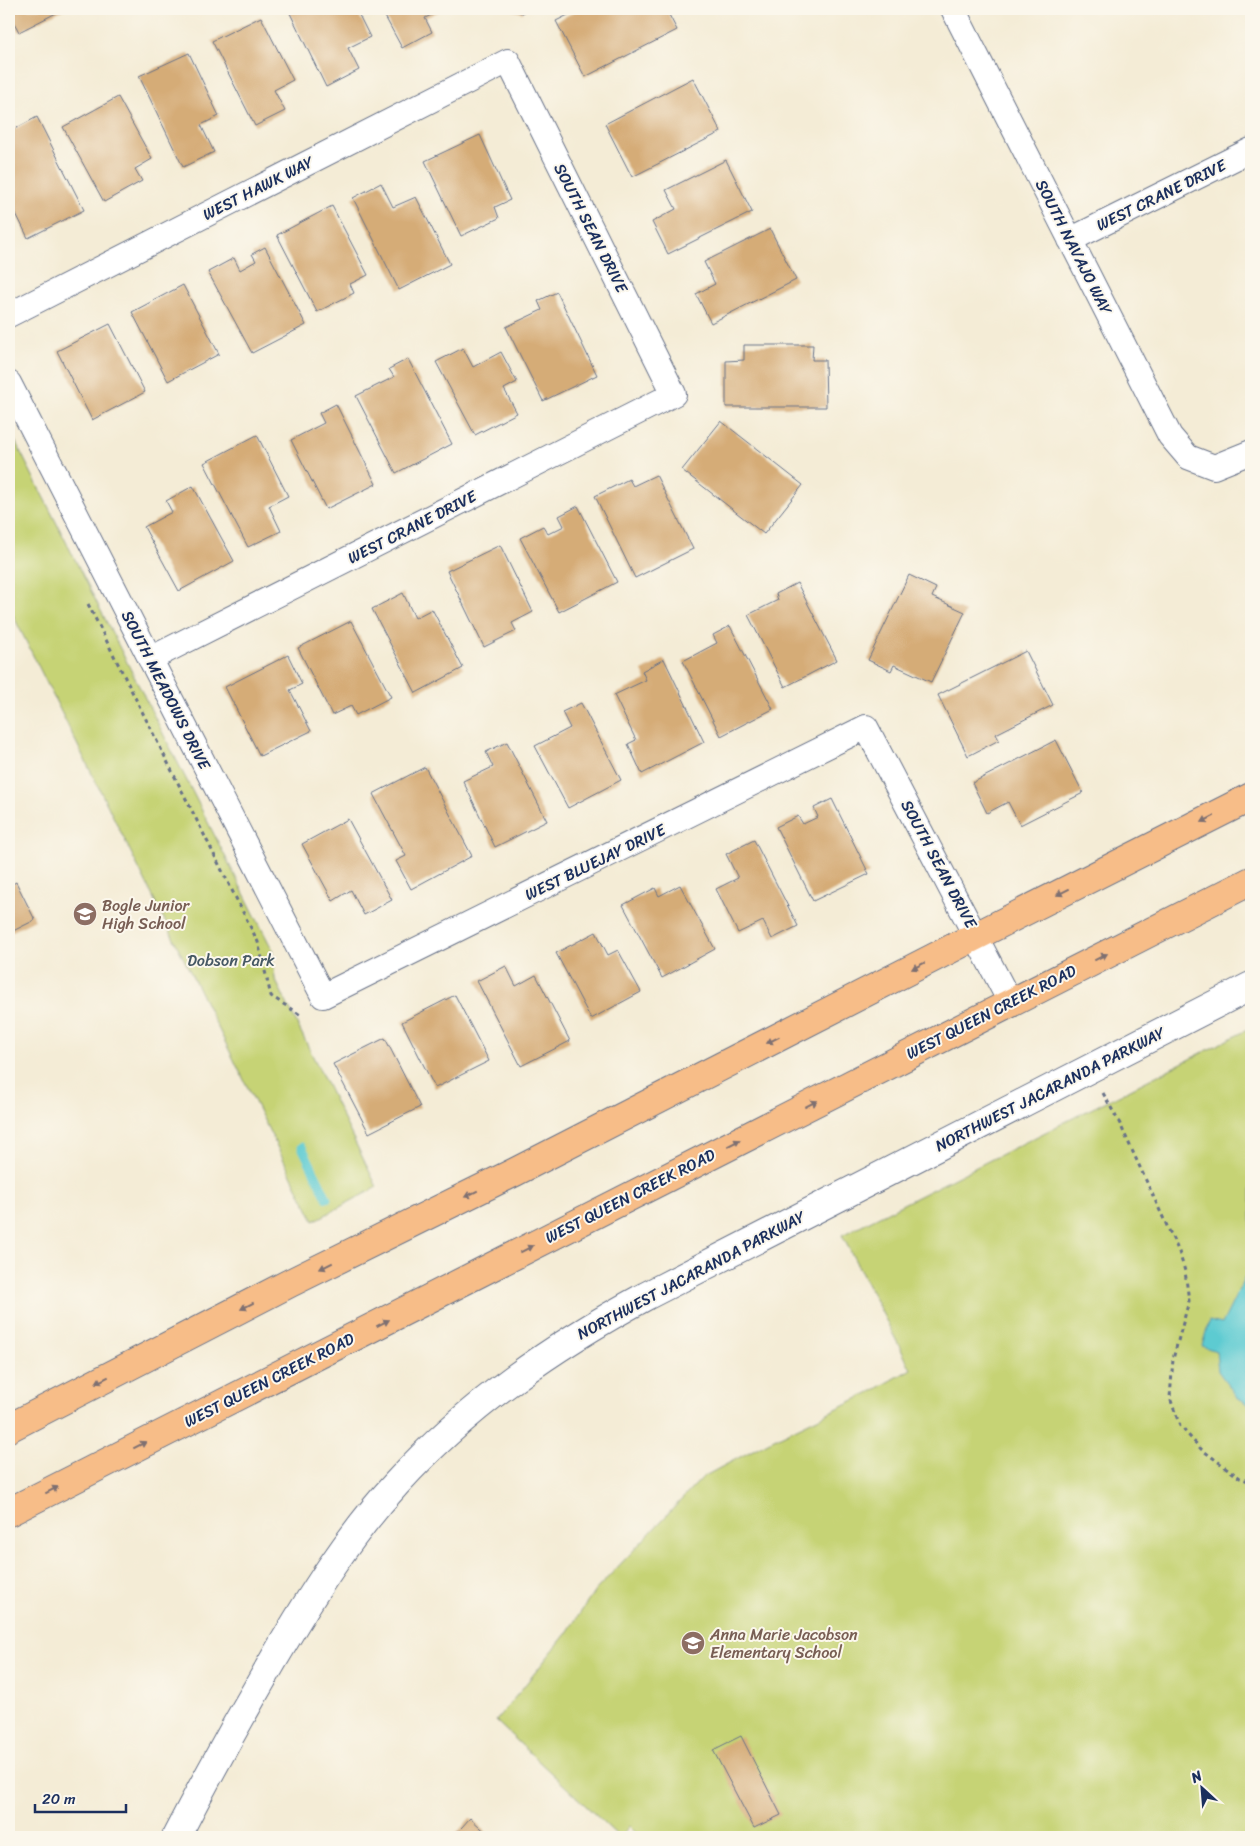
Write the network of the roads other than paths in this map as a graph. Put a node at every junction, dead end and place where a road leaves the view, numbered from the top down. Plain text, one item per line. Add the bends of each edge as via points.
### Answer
1 (953, 9) edge
2 (508, 61) joint
3 (1251, 150) edge
4 (1070, 240) junction
5 (9, 314) edge
6 (9, 383) edge
7 (674, 394) joint
8 (1251, 452) edge
9 (150, 659) junction
10 (866, 727) joint
11 (1251, 797) edge
12 (1251, 880) edge
13 (976, 936) junction
14 (1251, 986) edge
15 (324, 996) joint
16 (1010, 1002) junction
17 (9, 1428) edge
18 (9, 1512) edge
19 (176, 1837) edge

1 - 4 street, SOUTH NAVAJO WAY
2 - 5 street, WEST HAWK WAY
2 - 7 street, SOUTH SEAN DRIVE
3 - 4 street, WEST CRANE DRIVE
4 - 8 street, SOUTH NAVAJO WAY via 1170,436 1188,457 1214,467
6 - 9 street, SOUTH MEADOWS DRIVE
7 - 9 street, WEST CRANE DRIVE
9 - 15 street, SOUTH MEADOWS DRIVE
10 - 13 street, SOUTH SEAN DRIVE
10 - 15 street, WEST BLUEJAY DRIVE
11 -> 13 main road
16 -> 12 main road, WEST QUEEN CREEK ROAD
13 - 16 street, SOUTH SEAN DRIVE
13 -> 17 main road
14 - 19 street, NORTHWEST JACARANDA PARKWAY via 631,1304 540,1358 490,1395 397,1483 349,1541 290,1632
18 -> 16 main road, WEST QUEEN CREEK ROAD

